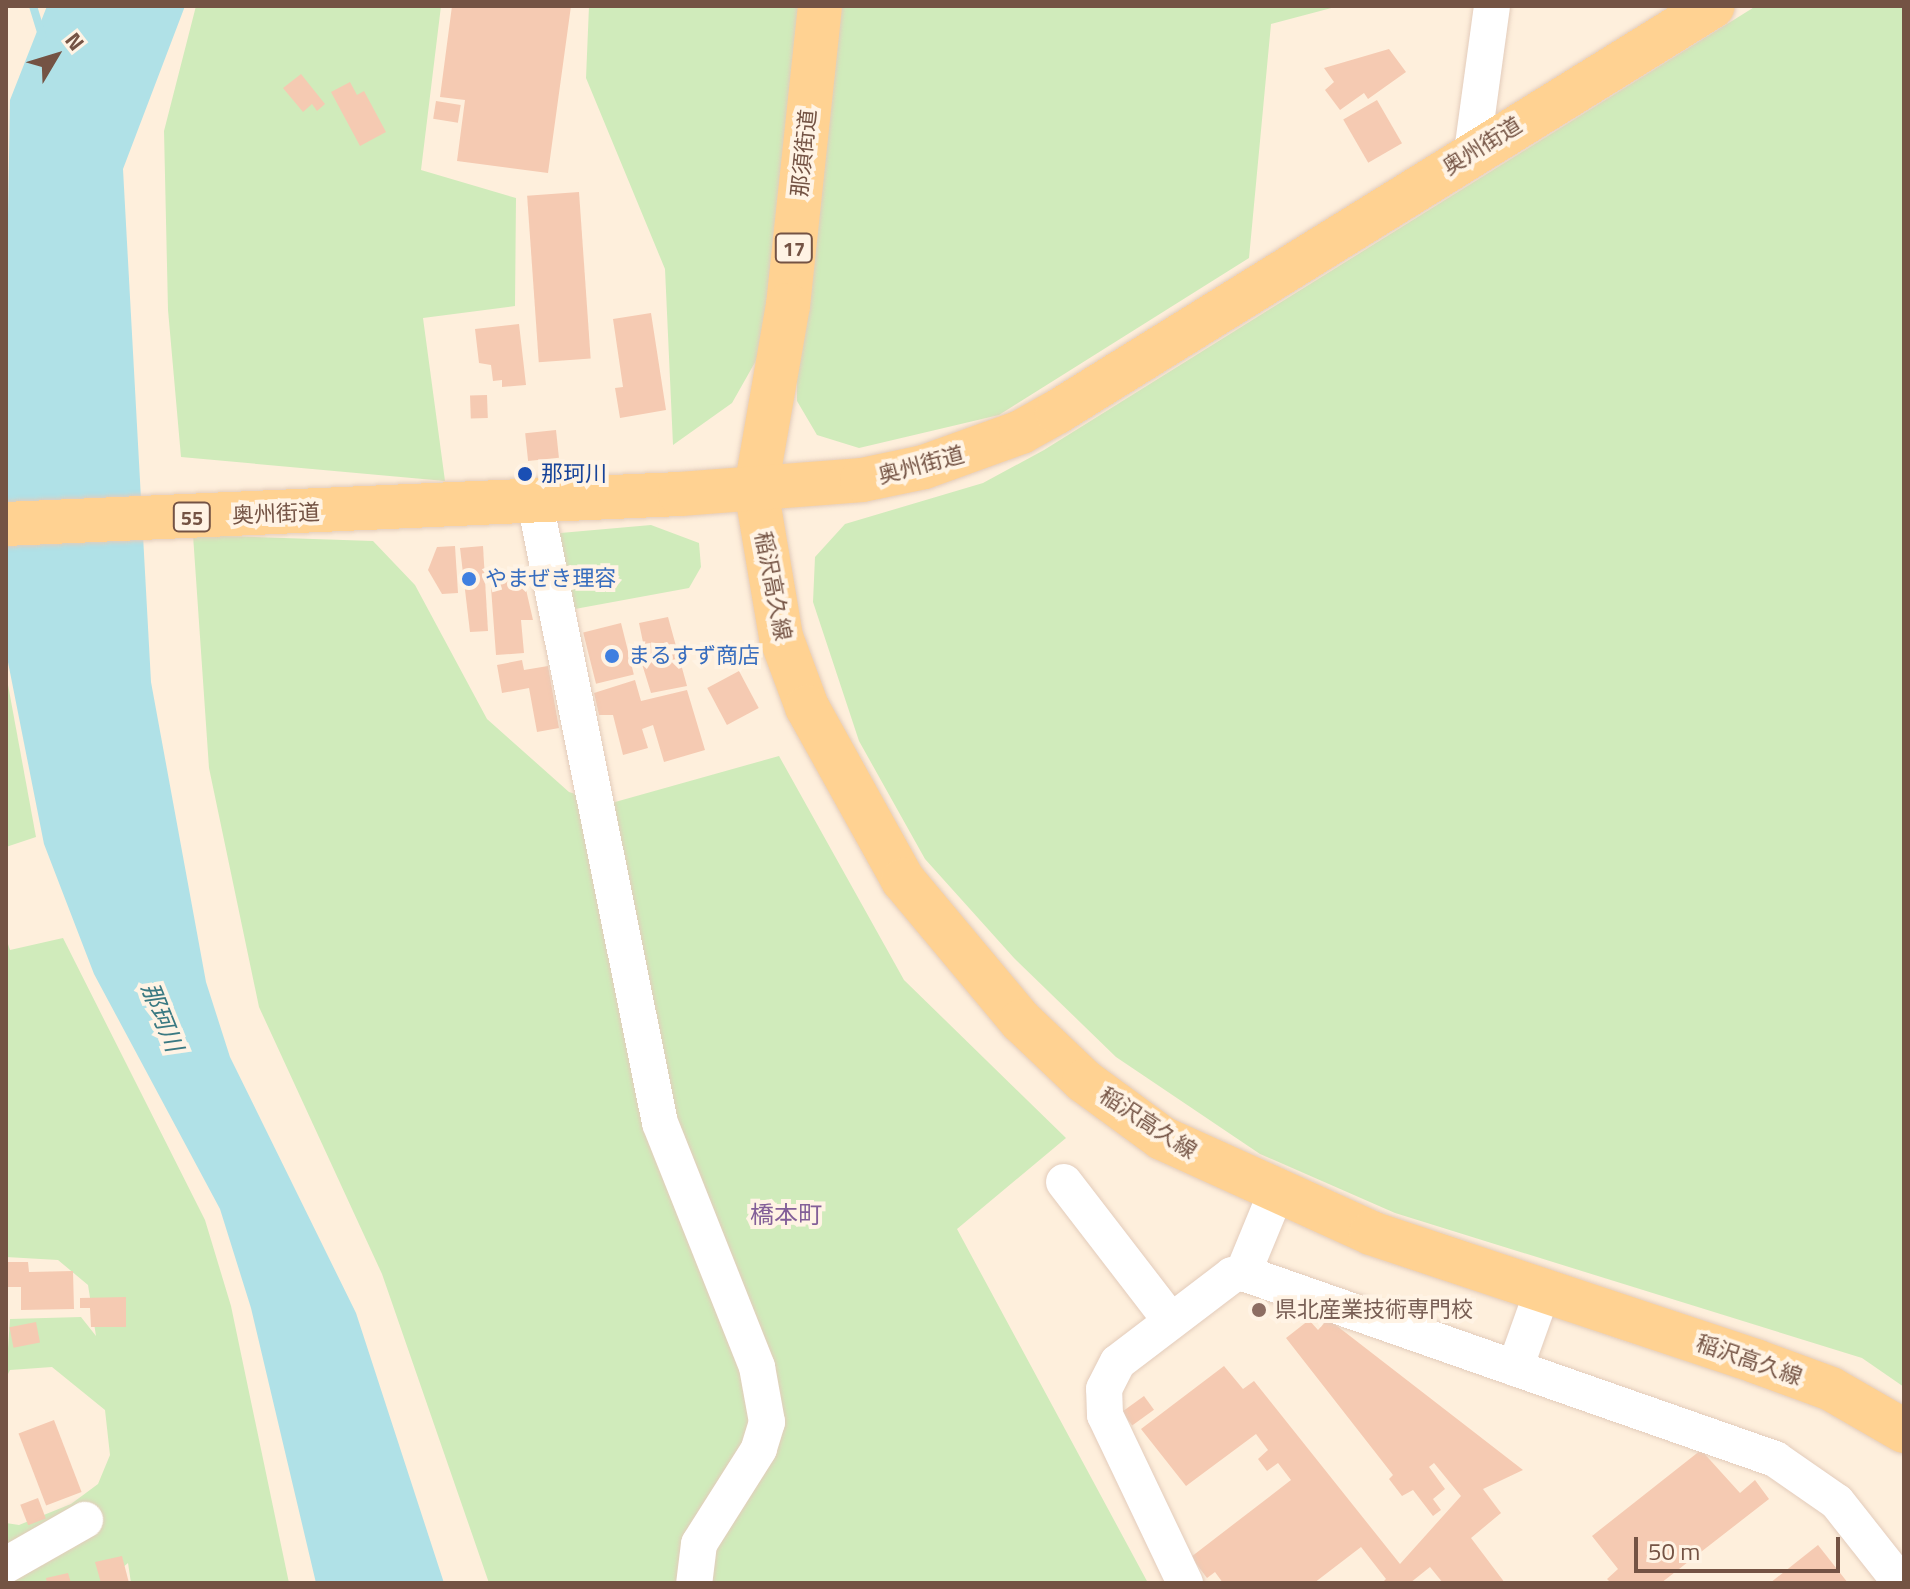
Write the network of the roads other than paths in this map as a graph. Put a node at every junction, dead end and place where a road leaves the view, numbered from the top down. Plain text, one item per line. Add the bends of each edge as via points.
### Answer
1 (820, 6) edge
2 (1492, 6) edge
3 (1713, 6) edge
4 (1472, 152) junction
5 (756, 489) junction
6 (535, 502) junction
7 (6, 524) edge
8 (1064, 1182) dead end
9 (1276, 1193) junction
10 (1243, 1273) junction
11 (1543, 1290) junction
12 (1171, 1321) junction
13 (1515, 1368) junction
14 (1904, 1431) edge
15 (85, 1520) dead end
16 (6, 1565) edge
17 (694, 1583) edge
18 (1185, 1583) edge
19 (1901, 1583) edge

1 - 5 main road, 那須街道 / 17 via 788,305
2 - 4 street
3 - 4 main road, 奥州街道
4 - 5 main road, 奥州街道 via 1021,432 908,470
5 - 6 main road, 奥州街道 / 55
5 - 9 main road, 稲沢高久線 via 781,637 802,693 849,792 903,880 1021,1021 1084,1081 1162,1138
6 - 7 main road, 奥州街道 / 55
6 - 17 street via 660,1123 757,1367 767,1422 759,1449 699,1544
8 - 12 street
9 - 10 street
9 - 11 main road, 稲沢高久線 via 1371,1233
10 - 12 street via 1232,1275
10 - 13 street
11 - 13 street
11 - 14 main road, 稲沢高久線 via 1831,1389
12 - 18 street via 1118,1362 1104,1389 1105,1415
13 - 19 street via 1775,1459 1837,1502
15 - 16 street

